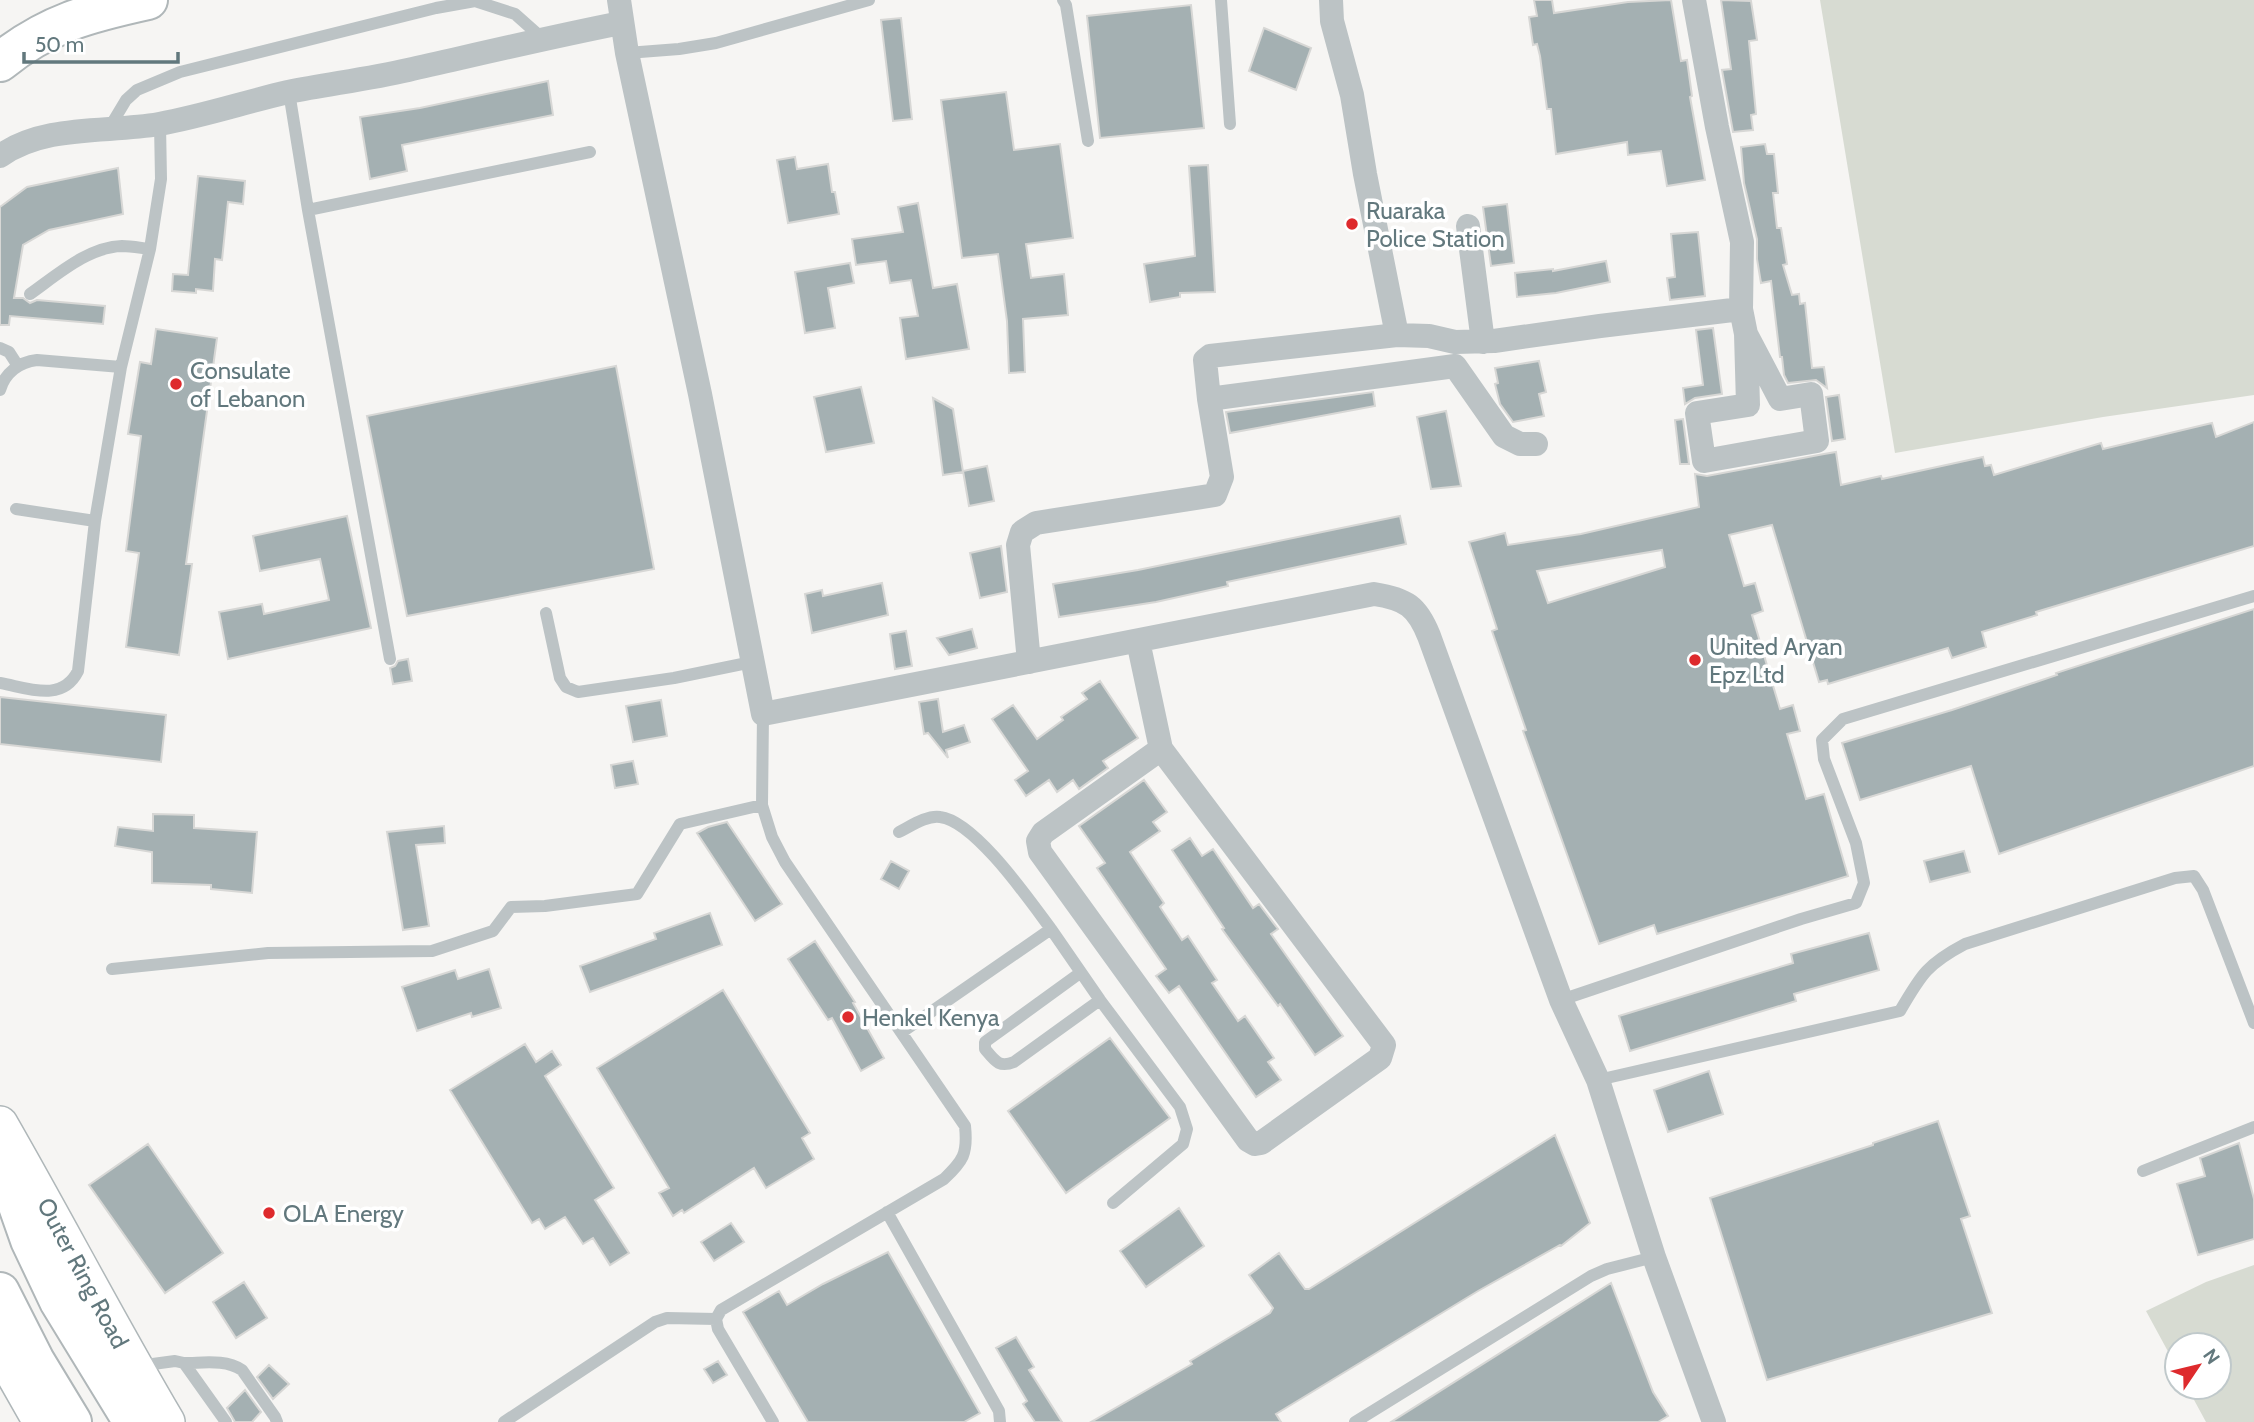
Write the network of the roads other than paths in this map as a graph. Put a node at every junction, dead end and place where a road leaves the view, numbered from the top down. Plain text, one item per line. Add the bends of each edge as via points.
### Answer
1 (148, 0) edge
2 (869, 0) edge
3 (1063, 0) edge
4 (1221, 0) edge
5 (1331, 0) edge
6 (1695, 0) edge
7 (620, 12) edge
8 (542, 38) junction
9 (627, 53) junction
10 (0, 62) edge
11 (289, 92) junction
12 (160, 124) junction
13 (1230, 124) dead end
14 (108, 131) junction
15 (1088, 141) dead end
16 (590, 152) dead end
17 (0, 156) edge
18 (308, 210) junction
19 (1468, 226) dead end
20 (150, 249) junction
21 (30, 294) dead end
22 (1741, 309) junction
23 (1746, 334) junction
24 (1397, 335) junction
25 (1483, 342) junction
26 (0, 348) edge
27 (1455, 354) junction
28 (18, 366) junction
29 (121, 367) junction
30 (0, 390) edge
31 (1209, 399) junction
32 (1780, 399) junction
33 (1748, 405) junction
34 (1536, 444) dead end
35 (16, 509) dead end
36 (94, 521) junction
37 (2254, 596) edge
38 (545, 612) dead end
39 (1138, 641) junction
40 (390, 659) dead end
41 (752, 662) junction
42 (1029, 662) junction
43 (0, 683) edge
44 (763, 714) junction
45 (1161, 749) junction
46 (762, 805) junction
47 (899, 832) dead end
48 (1051, 929) junction
49 (112, 969) dead end
50 (1080, 972) junction
51 (1100, 1000) junction
52 (1562, 1000) junction
53 (2254, 1023) edge
54 (902, 1032) junction
55 (1598, 1080) junction
56 (0, 1124) edge
57 (2254, 1127) edge
58 (0, 1156) edge
59 (2143, 1171) dead end
60 (1113, 1203) dead end
61 (887, 1212) junction
62 (1654, 1257) junction
63 (0, 1292) edge
64 (716, 1319) junction
65 (0, 1350) edge
66 (184, 1363) junction
67 (134, 1366) junction
68 (41, 1422) edge
69 (72, 1422) edge
70 (133, 1422) edge
71 (167, 1422) edge
72 (226, 1422) edge
73 (276, 1422) edge
74 (504, 1422) edge
75 (773, 1422) edge
76 (1000, 1422) edge
77 (1355, 1422) edge
78 (1714, 1422) edge

1 - 10 main road via 91,12 48,29
2 - 9 lane via 716,43
3 - 15 lane
4 - 13 lane
5 - 24 street
6 - 22 street via 1742,242
7 - 8 street
7 - 9 street
8 - 11 street
8 - 14 lane via 515,14 475,1 436,8 180,72 137,90
9 - 41 street
11 - 12 street
11 - 18 lane
12 - 14 street
12 - 20 lane via 161,179
14 - 17 street via 52,134 13,146
16 - 18 lane
18 - 40 lane
19 - 25 street
20 - 21 lane via 121,246 100,251 73,263
20 - 29 lane
22 - 23 street
22 - 25 street
23 - 32 street
23 - 33 street
24 - 27 street via 1429,336
24 - 31 street via 1210,356 1205,360
25 - 27 street
26 - 28 lane via 9,352
27 - 31 street
27 - 34 street via 1504,436 1520,444
28 - 29 lane via 37,360
28 - 30 lane
29 - 36 lane
31 - 42 street via 1222,477 1215,495 1036,523 1022,532 1018,545
32 - 33 street
32 - 33 street via 1811,394 1818,441 1704,461 1697,413
35 - 36 lane
36 - 43 lane via 75,678 64,689 49,692
37 - 52 lane via 1843,719 1822,740 1824,759 1856,842 1864,883 1856,903
38 - 41 lane via 561,678 566,687 578,692
39 - 42 street
39 - 45 street
39 - 52 street via 1374,594 1409,604 1422,618 1429,636
41 - 44 street
42 - 44 street
44 - 46 lane
45 - 45 street via 1384,1045 1380,1058 1261,1143 1248,1140 1041,852 1038,841
46 - 49 lane via 680,824 637,894 511,907 493,931 432,951 268,953
46 - 54 lane via 785,862
47 - 48 lane via 942,817 966,830 1005,868
48 - 50 lane
48 - 54 lane
50 - 51 lane
50 - 51 lane via 985,1042 985,1049 997,1064 1014,1062
51 - 60 lane via 1180,1107 1187,1129 1183,1144
52 - 55 street
53 - 55 lane via 2194,876 1965,944 1942,956 1920,976 1900,1011
54 - 61 lane via 965,1126 966,1140 961,1163 944,1180
55 - 62 street
56 - 67 main road, Outer Ring Road
57 - 59 lane
58 - 70 main road, Outer Ring Road via 30,1240 59,1301
61 - 64 lane via 721,1310
61 - 76 lane via 999,1411
62 - 77 lane via 1591,1276
62 - 78 street
63 - 69 main road
64 - 74 lane via 654,1322
64 - 75 lane
65 - 68 main road
66 - 67 lane
66 - 72 lane
66 - 73 lane via 219,1362 242,1370
67 - 71 main road, Outer Ring Road

